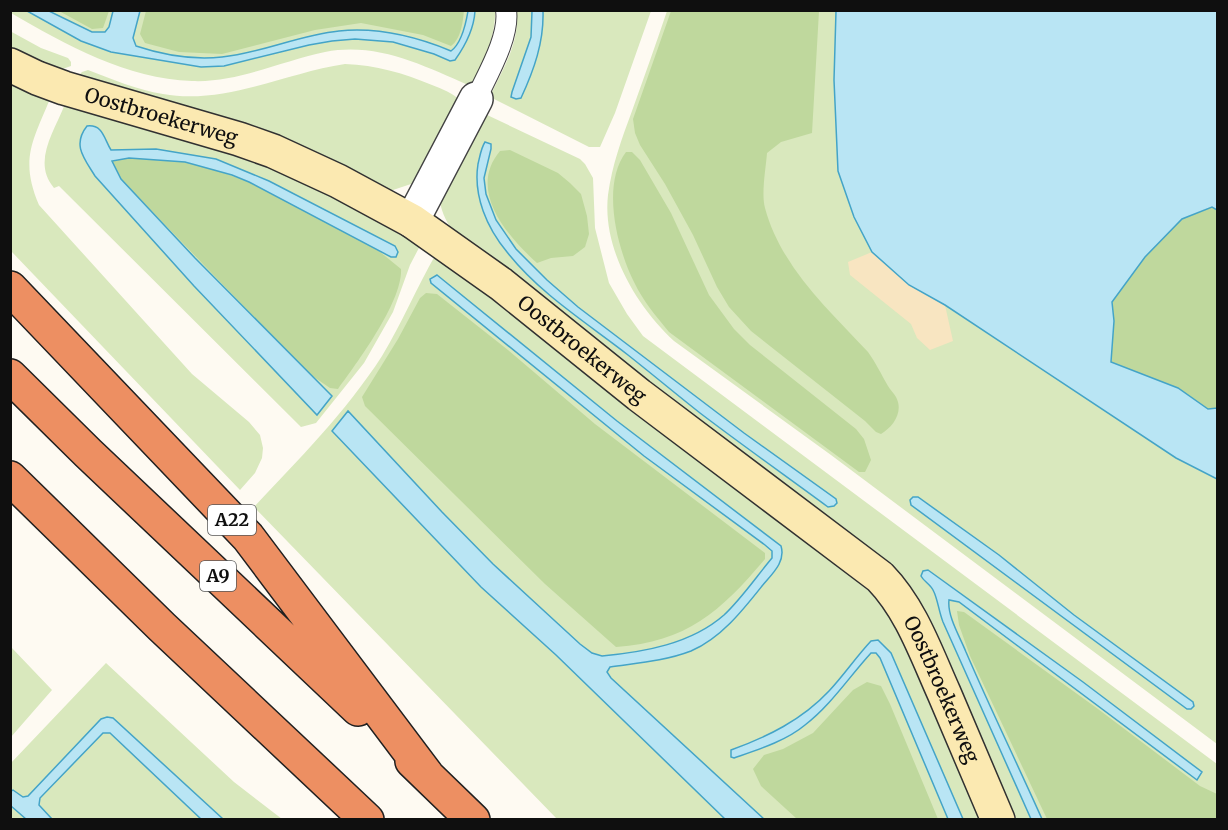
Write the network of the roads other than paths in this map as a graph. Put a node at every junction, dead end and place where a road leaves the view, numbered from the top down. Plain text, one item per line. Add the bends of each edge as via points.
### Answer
1 (506, 10) edge
2 (10, 65) edge
3 (476, 99) joint
4 (412, 221) junction
5 (10, 288) edge
6 (10, 376) edge
7 (10, 478) edge
8 (427, 775) junction
9 (367, 819) edge
10 (474, 819) edge
11 (998, 819) edge

1 - 3 lane via 503,38
2 - 4 street, Oostbroekerweg via 64,88 273,151
3 - 4 street
4 - 11 street, Oostbroekerweg via 501,284 639,395 880,577 906,610
5 - 8 highway, A22 via 248,537
6 - 8 highway, A9
7 - 9 highway
8 - 10 highway, A9

